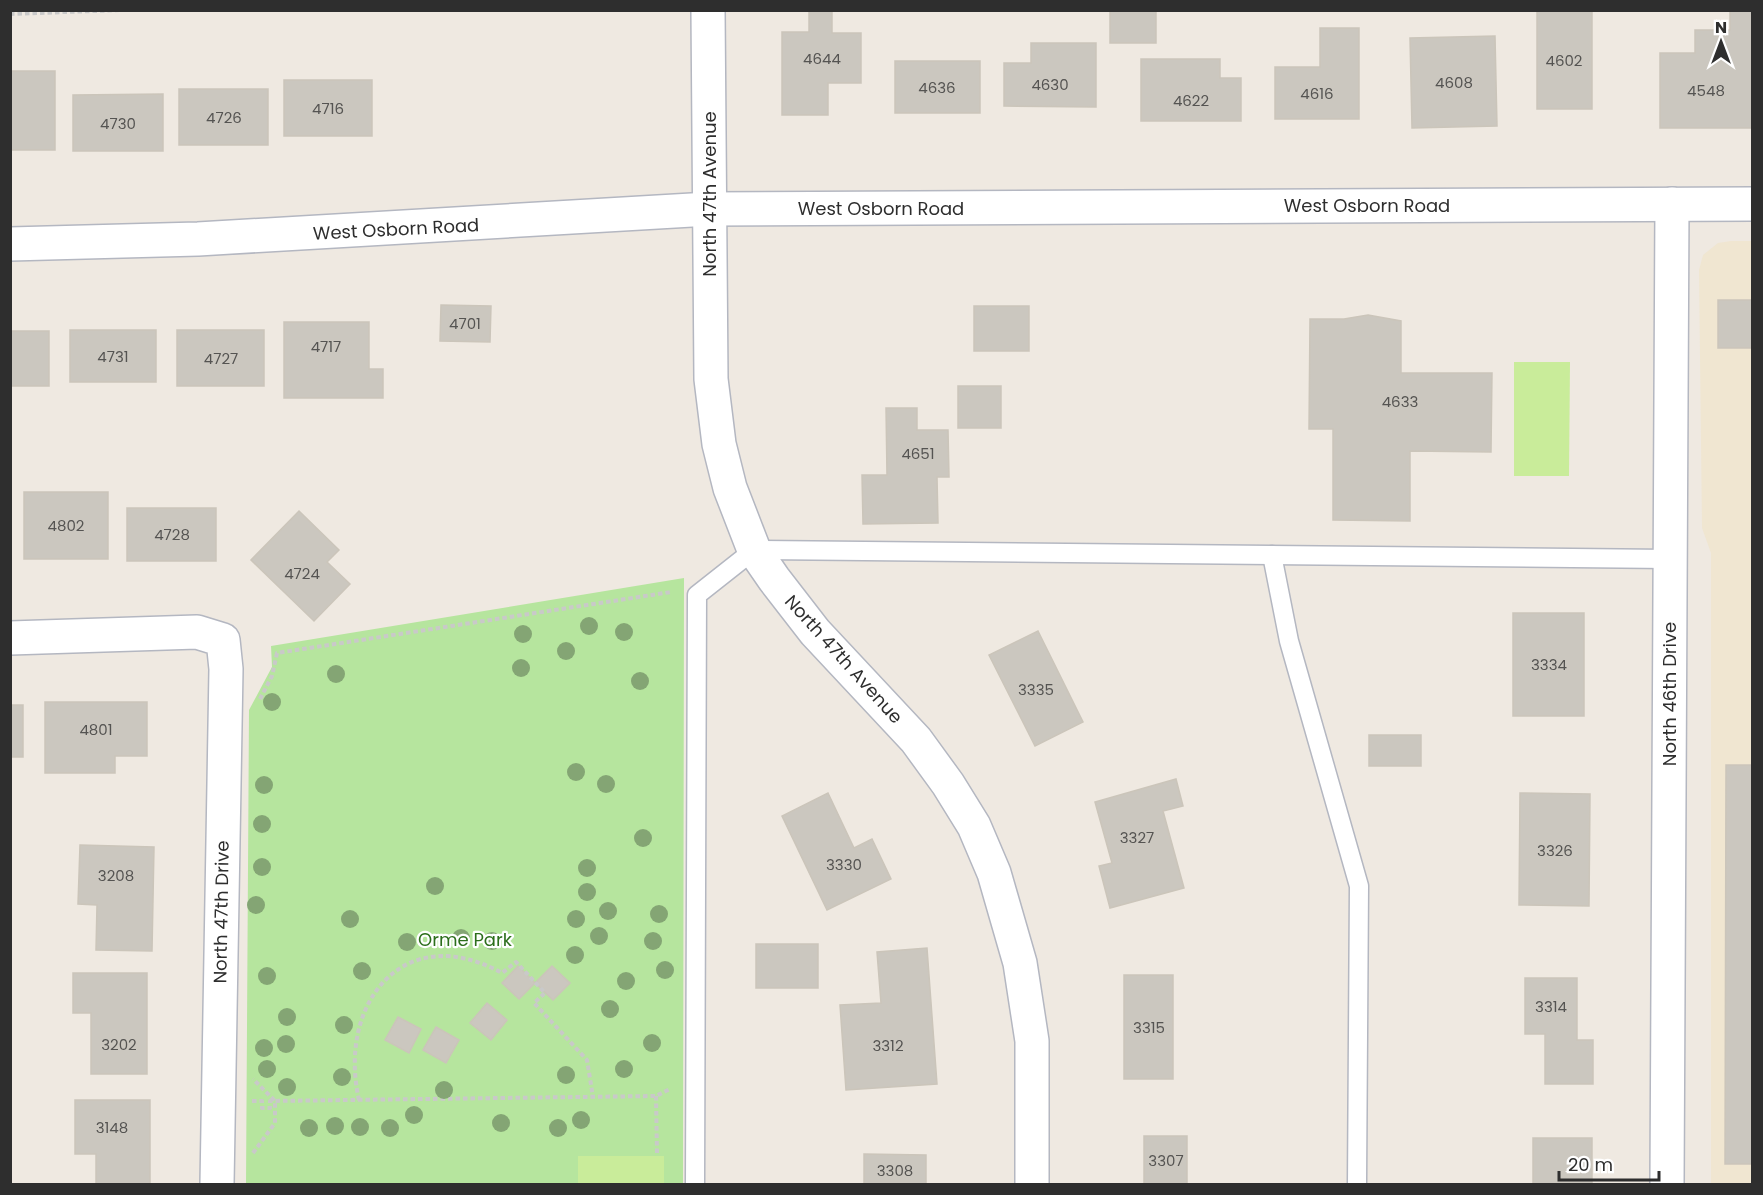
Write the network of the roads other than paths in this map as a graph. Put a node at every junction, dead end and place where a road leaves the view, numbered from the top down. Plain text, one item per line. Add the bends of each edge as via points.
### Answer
1 (708, 10) edge
2 (1672, 204) junction
3 (1752, 204) edge
4 (709, 209) junction
5 (10, 244) edge
6 (754, 550) junction
7 (1272, 555) junction
8 (1669, 559) junction
9 (10, 638) edge
10 (217, 1185) edge
11 (695, 1185) edge
12 (1032, 1185) edge
13 (1357, 1185) edge
14 (1667, 1185) edge

1 - 4 street, North 47th Avenue
2 - 3 street, West Osborn Road
2 - 4 street, West Osborn Road
2 - 8 street, North 46th Drive
4 - 5 street, West Osborn Road via 198,239
4 - 6 street, North 47th Avenue via 711,379 718,433 730,488
6 - 7 lane
6 - 11 lane via 697,595
6 - 12 street, North 47th Avenue via 815,632 916,740 948,783 982,844 1020,963 1032,1041
7 - 8 lane
7 - 13 lane via 1289,641 1359,886
8 - 14 street, North 46th Drive
9 - 10 street, North 47th Drive via 197,632 224,640

